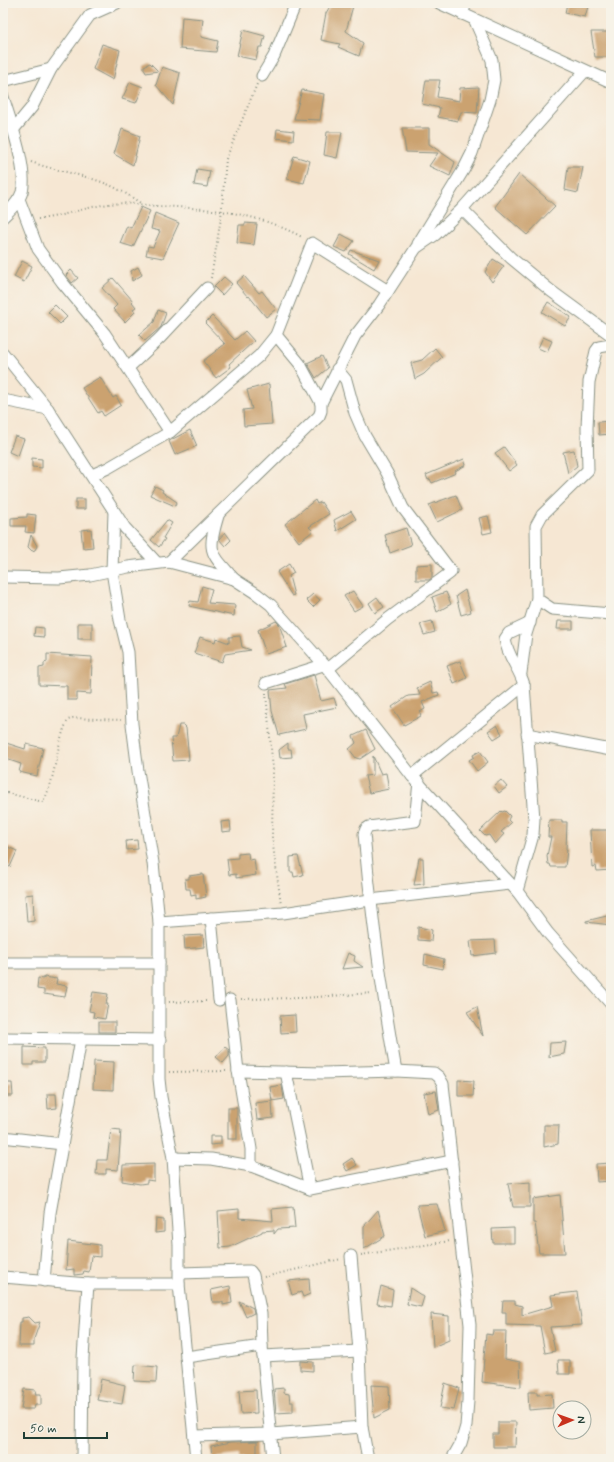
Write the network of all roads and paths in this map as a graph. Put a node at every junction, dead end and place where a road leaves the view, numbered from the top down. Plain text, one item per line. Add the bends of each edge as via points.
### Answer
1 (117, 3) edge
2 (296, 3) edge
3 (439, 3) edge
4 (466, 3) edge
5 (462, 14) junction
6 (475, 21) junction
7 (51, 69) junction
8 (585, 71) junction
9 (262, 76) joint
10 (3, 81) edge
11 (611, 82) edge
12 (3, 97) edge
13 (13, 130) junction
14 (20, 158) junction
15 (19, 198) junction
16 (143, 204) junction
17 (462, 209) junction
18 (221, 210) junction
19 (3, 217) edge
20 (26, 220) junction
21 (312, 244) junction
22 (416, 248) junction
23 (207, 288) joint
24 (388, 291) junction
25 (276, 335) junction
26 (611, 335) edge
27 (611, 345) edge
28 (3, 353) edge
29 (129, 367) junction
30 (337, 369) junction
31 (3, 400) edge
32 (321, 403) junction
33 (48, 409) junction
34 (170, 432) junction
35 (92, 474) junction
36 (114, 512) junction
37 (218, 515) junction
38 (169, 562) junction
39 (157, 563) junction
40 (112, 572) junction
41 (3, 577) edge
42 (234, 579) junction
43 (537, 599) junction
44 (611, 614) edge
45 (530, 623) junction
46 (325, 667) junction
47 (521, 673) junction
48 (266, 683) joint
49 (524, 685) junction
50 (132, 721) junction
51 (527, 734) junction
52 (611, 750) edge
53 (415, 779) junction
54 (3, 792) edge
55 (514, 888) junction
56 (370, 900) junction
57 (282, 913) junction
58 (211, 918) junction
59 (159, 922) junction
60 (3, 963) edge
61 (159, 963) junction
62 (382, 992) junction
63 (219, 1000) joint
64 (230, 1000) joint
65 (160, 1002) junction
66 (611, 1004) edge
67 (3, 1038) edge
68 (81, 1039) junction
69 (160, 1040) junction
70 (238, 1071) junction
71 (396, 1071) junction
72 (159, 1072) junction
73 (286, 1072) junction
74 (3, 1137) edge
75 (62, 1144) junction
76 (173, 1158) junction
77 (452, 1161) junction
78 (251, 1166) junction
79 (310, 1189) junction
80 (351, 1256) dead end
81 (3, 1277) edge
82 (179, 1278) junction
83 (44, 1281) junction
84 (88, 1284) junction
85 (263, 1351) junction
86 (359, 1351) junction
87 (186, 1357) junction
88 (362, 1427) junction
89 (270, 1434) junction
90 (194, 1436) junction
91 (82, 1459) edge
92 (196, 1459) edge
93 (273, 1459) edge
94 (368, 1459) edge
95 (452, 1459) edge

1 - 7 street via 90,15
2 - 9 street via 274,56
3 - 5 street
4 - 5 street
5 - 6 street
6 - 8 street
6 - 22 street via 492,60 494,80 490,100 472,153
7 - 10 street
7 - 13 street via 32,107
8 - 11 street
8 - 17 street
9 - 18 path via 226,159
12 - 13 street
13 - 14 street
14 - 15 street via 22,187
14 - 16 path via 105,183
15 - 19 street
15 - 20 street
16 - 18 path
16 - 20 path via 110,204
17 - 22 street via 436,235
17 - 26 street via 522,268
18 - 21 path via 274,224
18 - 23 path via 213,275
20 - 29 street via 38,249
21 - 24 street
21 - 25 street
22 - 24 street
23 - 29 street via 166,333
24 - 30 street via 355,336
25 - 32 street via 300,364
25 - 34 street via 259,356
27 - 43 street via 599,347 596,351 589,382 588,470 538,520 536,526
28 - 33 street
29 - 34 street
30 - 32 street
30 - 46 street via 346,380 355,413 365,436 387,473 402,508 451,571
31 - 33 street
32 - 37 street via 319,416
33 - 35 street
34 - 35 street via 108,468
35 - 36 street
36 - 39 street via 140,546
36 - 40 street
37 - 38 street
37 - 42 street via 211,541 212,550
38 - 39 street
38 - 42 street
39 - 40 street
40 - 41 street via 59,578
40 - 50 street via 128,652
42 - 46 street via 271,605
43 - 44 street via 552,609
43 - 45 street
45 - 47 street
45 - 47 street via 509,634 505,639 507,650
46 - 48 street
46 - 53 street
47 - 49 street
48 - 57 path via 273,770 272,838
49 - 51 street
49 - 53 street
50 - 54 path via 73,718 68,720 43,802
50 - 59 street
51 - 52 street
51 - 55 street via 534,828
53 - 55 street
53 - 56 street via 415,821 366,829 364,834
55 - 56 street
55 - 66 street via 548,933
56 - 57 street
56 - 62 street
57 - 58 street
58 - 59 street
58 - 63 street
59 - 61 street
60 - 61 street
61 - 65 street
62 - 64 path
62 - 71 street
63 - 65 path
64 - 70 street
65 - 69 street
67 - 68 street
68 - 69 street
68 - 75 street
69 - 72 street
70 - 72 path
70 - 73 street
70 - 78 street via 251,1148
71 - 73 street
71 - 77 street via 434,1073 439,1077 443,1084
72 - 76 street via 161,1097
73 - 79 street
74 - 75 street
75 - 83 street via 50,1213
76 - 78 street via 211,1159
76 - 82 street
77 - 79 street
77 - 95 street via 470,1325 466,1426 461,1443
78 - 79 street
80 - 86 street
81 - 83 street
82 - 84 street
82 - 85 street via 250,1272 255,1279 261,1314
82 - 87 street
83 - 84 street
84 - 91 street via 83,1358
85 - 86 street
85 - 87 street
85 - 89 street
86 - 88 street
87 - 90 street
88 - 89 street
88 - 94 street
89 - 90 street
89 - 93 street
90 - 92 street

